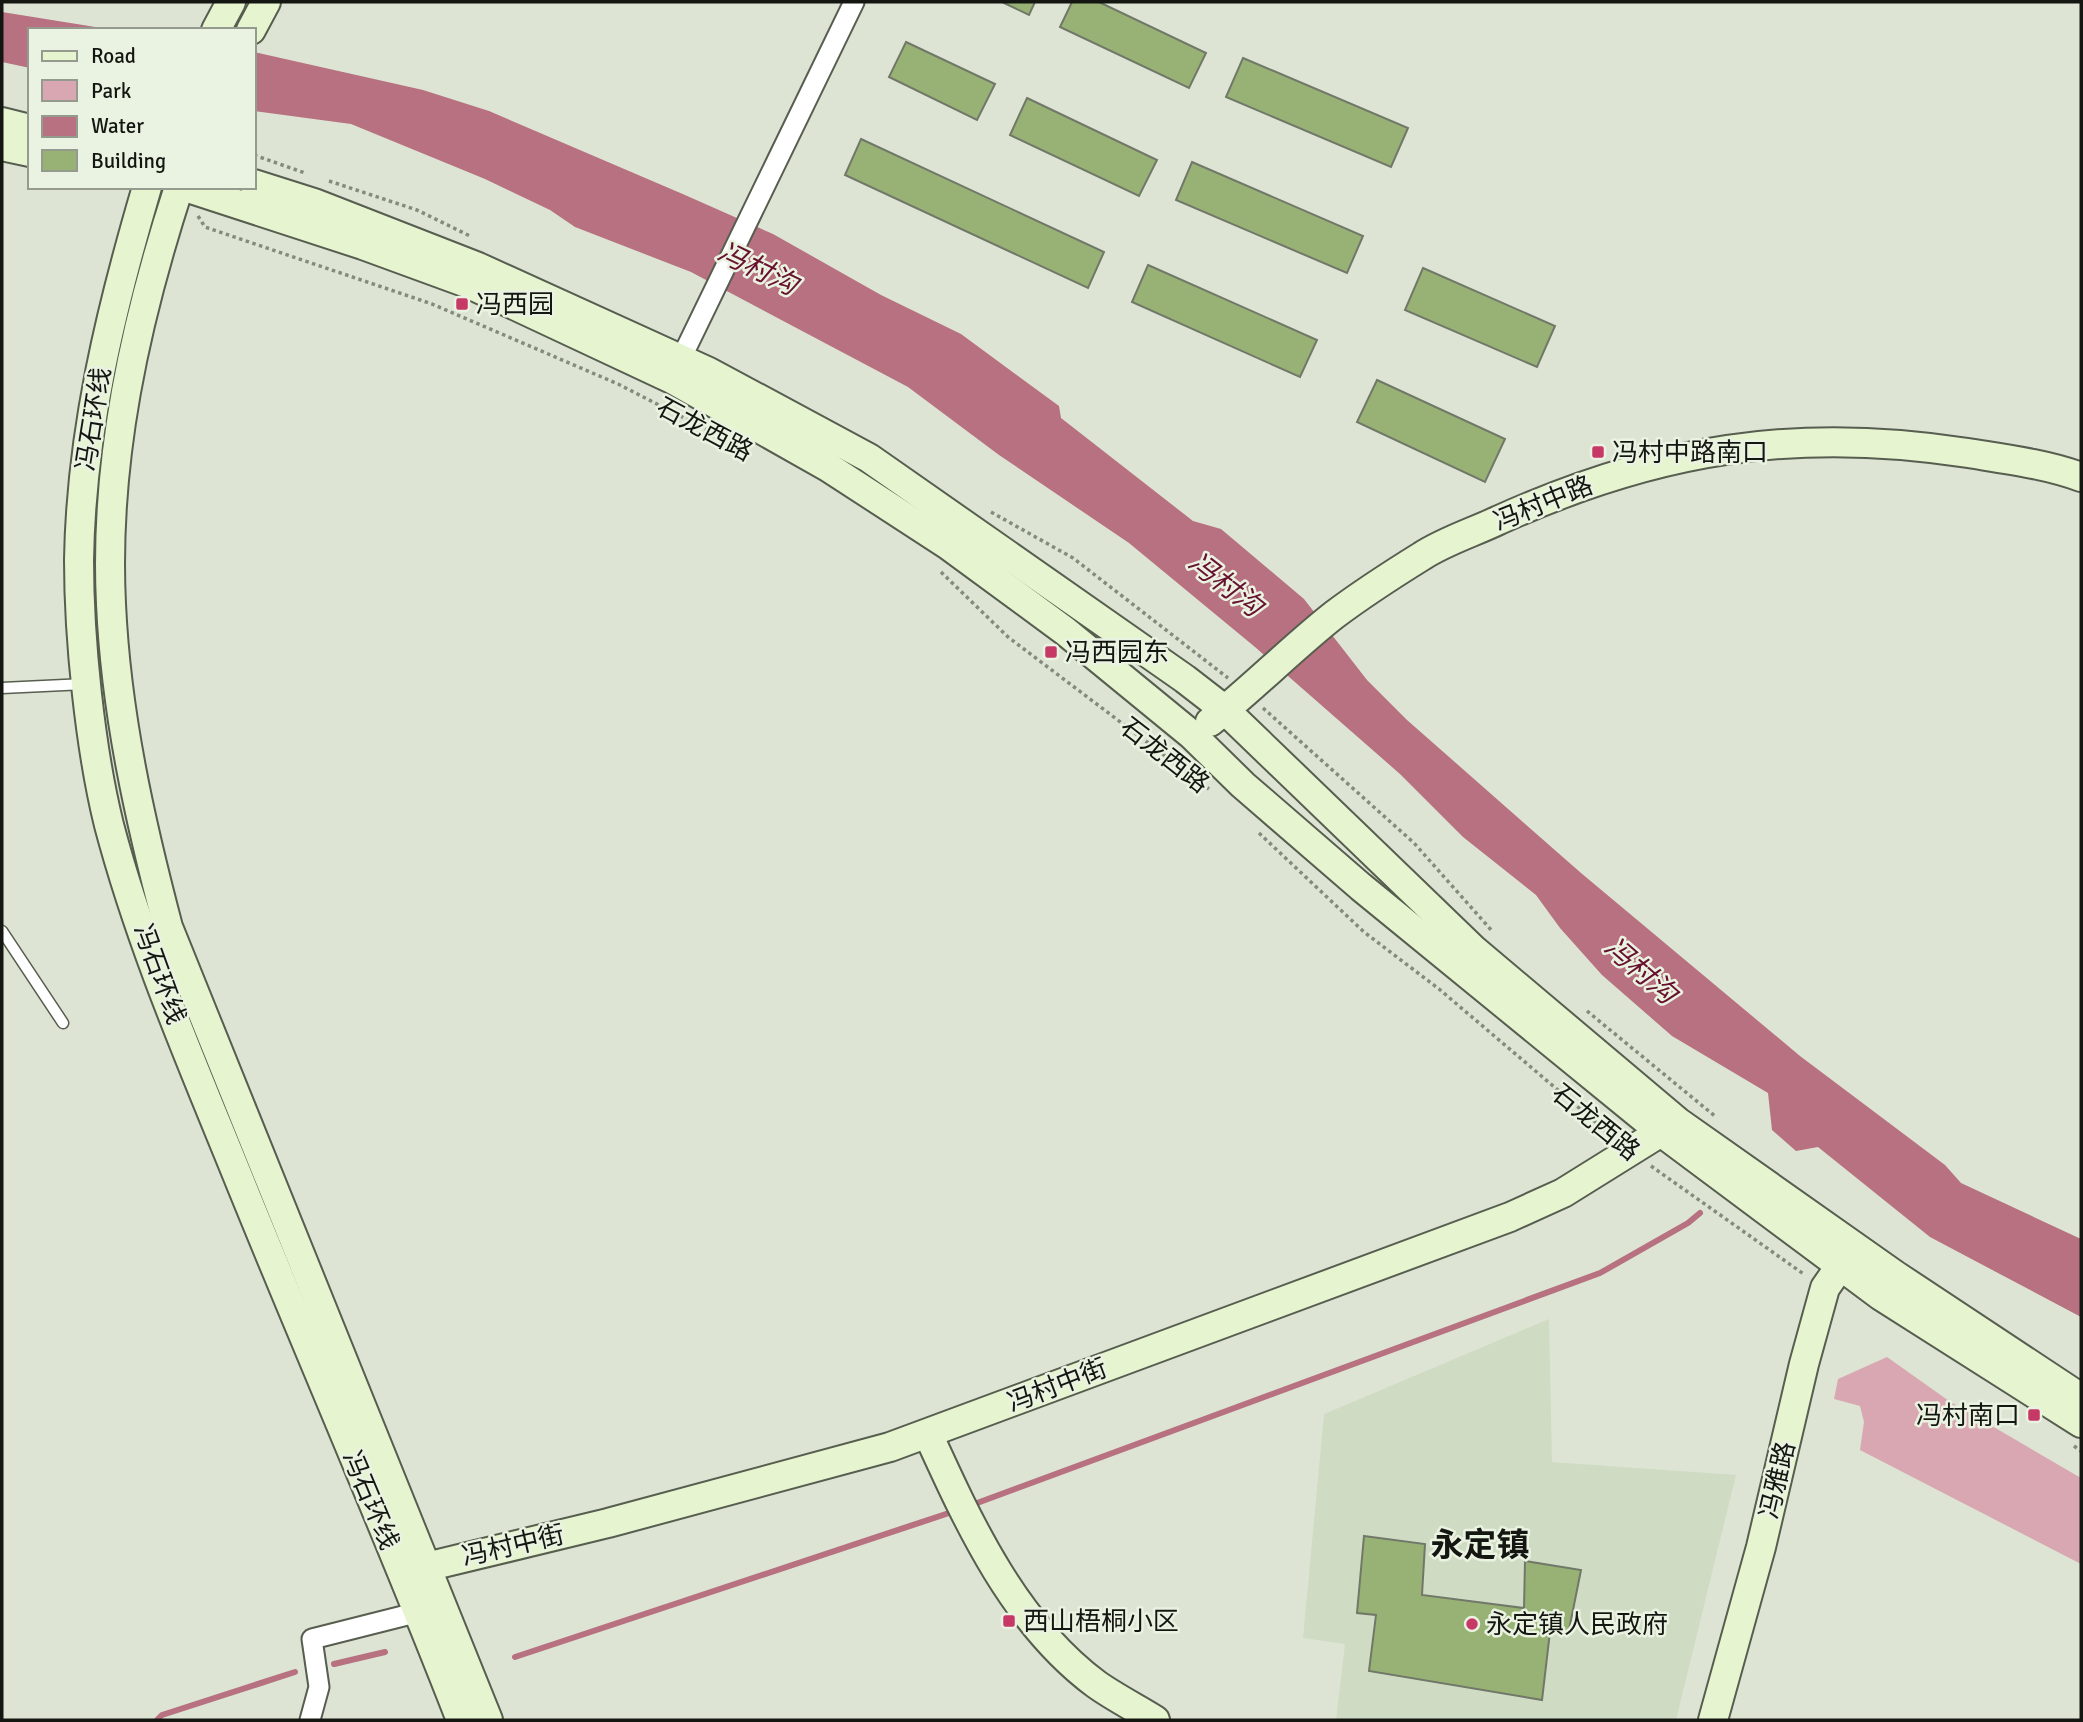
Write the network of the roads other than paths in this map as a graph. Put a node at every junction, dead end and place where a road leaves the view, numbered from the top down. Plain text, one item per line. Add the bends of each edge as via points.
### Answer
1 (267, 2) edge
2 (855, 2) edge
3 (252, 28) edge
4 (2, 122) edge
5 (28, 128) edge
6 (2, 146) edge
7 (28, 152) edge
8 (256, 185) edge
9 (146, 189) edge
10 (186, 195) edge
11 (676, 369) junction
12 (2081, 477) edge
13 (88, 684) junction
14 (2, 688) edge
15 (1225, 710) junction
16 (1192, 735) junction
17 (2, 931) edge
18 (63, 1023) dead end
19 (1661, 1132) junction
20 (1839, 1267) junction
21 (2081, 1398) edge
22 (2076, 1433) edge
23 (928, 1434) junction
24 (426, 1567) junction
25 (419, 1612) junction
26 (310, 1720) edge
27 (461, 1720) edge
28 (488, 1720) edge
29 (1155, 1720) edge
30 (1713, 1720) edge

1 - 3 main road
2 - 11 street
4 - 5 main road
6 - 7 main road
8 - 11 main road, 石龙西路 via 478,267
9 - 13 main road, 冯石环线 via 104,348 85,466 80,580
10 - 11 main road, 石龙西路 via 363,244
10 - 24 main road, 冯石环线 via 143,306 117,449 111,603 125,739 145,841 169,927
11 - 15 main road, 石龙西路 via 869,458
11 - 16 main road, 石龙西路 via 948,544 1065,631
12 - 15 main road, 冯村中路 via 1973,454 1852,441 1798,441 1642,465 1551,497 1424,554 1334,615
13 - 14 lane
13 - 25 main road, 冯石环线 via 110,828 160,981
15 - 16 main road, 冯村中路
15 - 20 main road, 石龙西路 via 1474,950 1678,1122
16 - 19 main road, 石龙西路 via 1361,887
17 - 18 lane
19 - 20 main road, 石龙西路
19 - 23 main road, 冯村中街 via 1563,1193 1510,1217
20 - 21 main road, 石龙西路
20 - 22 main road, 石龙西路
20 - 30 main road, 冯雅路 via 1804,1364 1761,1547
23 - 24 main road, 冯村中街 via 608,1523
23 - 29 main road via 974,1531 1023,1608 1095,1683
24 - 28 main road, 冯石环线
25 - 26 street via 312,1639 319,1687
25 - 27 main road, 冯石环线

